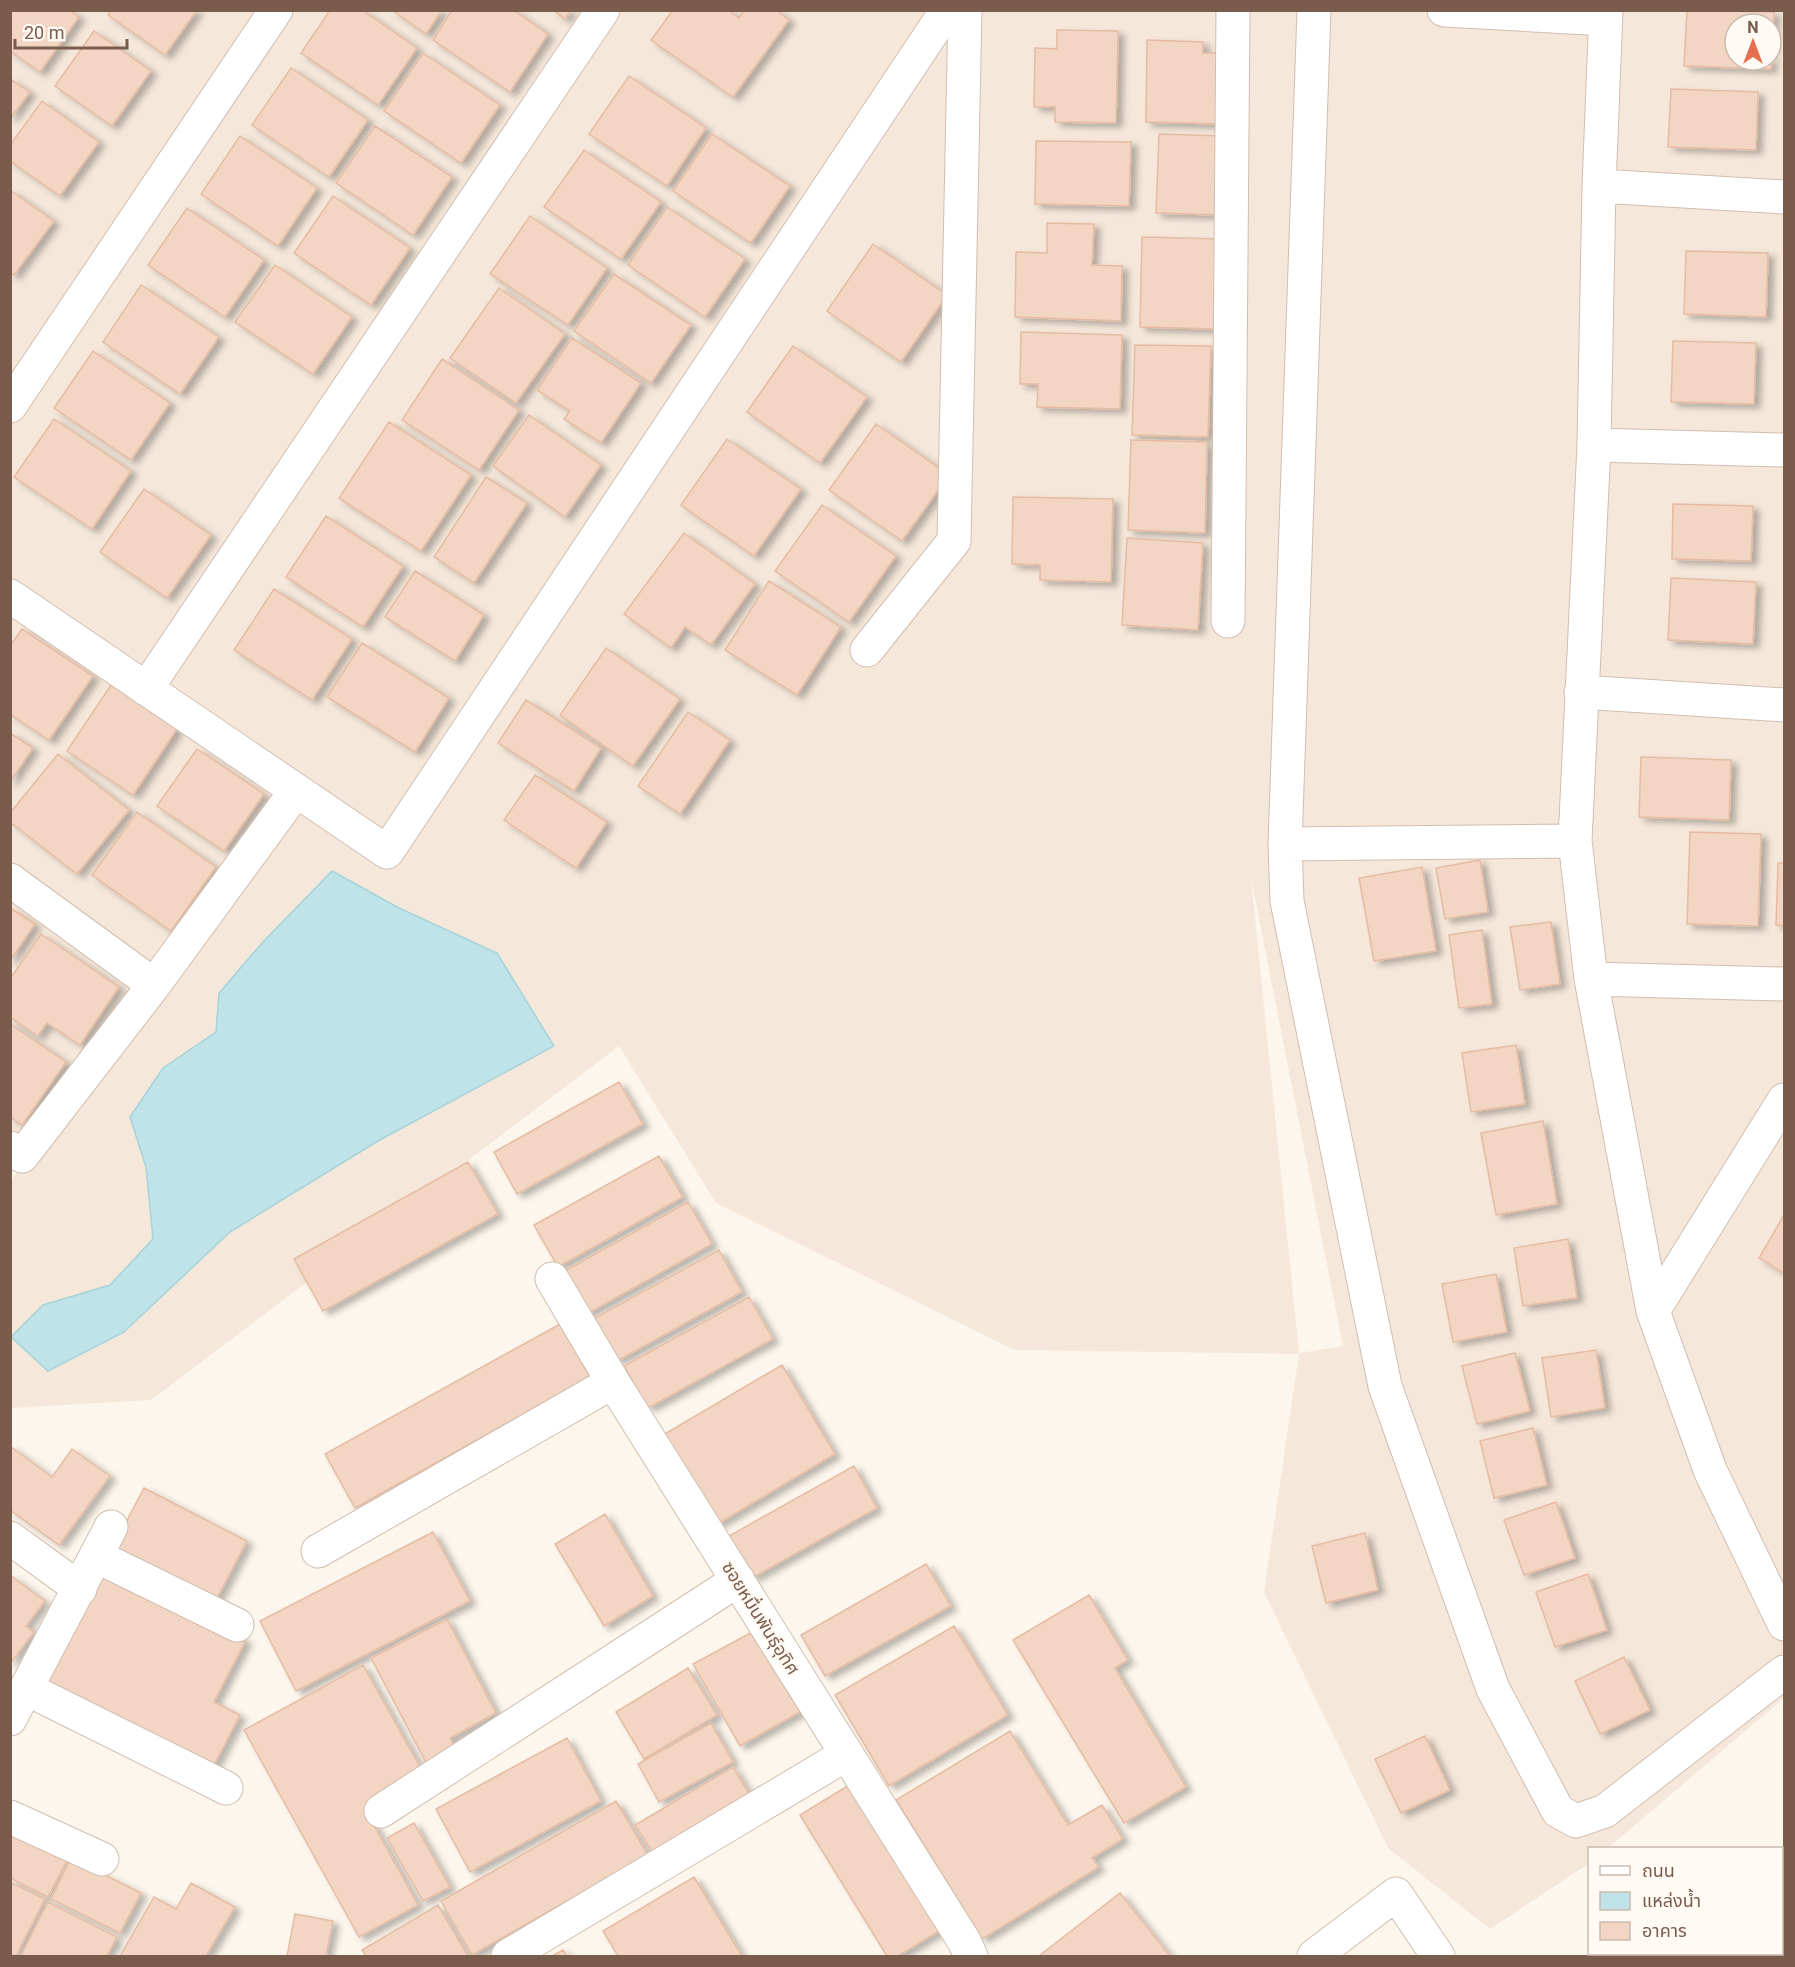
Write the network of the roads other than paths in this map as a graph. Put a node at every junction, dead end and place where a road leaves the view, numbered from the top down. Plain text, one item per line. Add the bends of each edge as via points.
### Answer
1 (276, 10) edge
2 (603, 10) edge
3 (946, 10) edge
4 (965, 10) edge
5 (1233, 10) edge
6 (1314, 10) edge
7 (1444, 10) edge
8 (1606, 15) edge
9 (1599, 186) junction
10 (1785, 197) edge
11 (10, 406) edge
12 (1594, 445) junction
13 (1785, 450) edge
14 (10, 596) edge
15 (1228, 621) dead end
16 (867, 650) dead end
17 (146, 688) junction
18 (1581, 692) junction
19 (1785, 705) edge
20 (296, 791) junction
21 (1575, 841) junction
22 (1285, 844) junction
23 (10, 880) edge
24 (1591, 979) junction
25 (1785, 984) edge
26 (154, 985) junction
27 (1785, 1100) edge
28 (10, 1148) edge
29 (552, 1279) dead end
30 (1653, 1311) junction
31 (613, 1383) junction
32 (111, 1527) dead end
33 (10, 1538) edge
34 (318, 1551) dead end
35 (96, 1556) junction
36 (738, 1580) junction
37 (80, 1589) junction
38 (1785, 1624) edge
39 (237, 1625) dead end
40 (1785, 1672) edge
41 (15, 1708) edge
42 (847, 1754) junction
43 (226, 1788) dead end
44 (381, 1810) dead end
45 (10, 1817) edge
46 (102, 1859) dead end
47 (508, 1956) edge
48 (971, 1956) edge
49 (1314, 1956) edge
50 (1438, 1956) edge

1 - 11 street
2 - 17 street
3 - 20 street via 387,852
4 - 16 street via 954,541
5 - 15 street
6 - 22 street
7 - 8 street
8 - 9 street
9 - 10 street
9 - 12 street
12 - 13 street
12 - 18 street
14 - 17 street
17 - 20 street
18 - 19 street
18 - 21 street
20 - 26 street
21 - 22 street
21 - 24 street
22 - 40 street via 1287,901 1385,1386 1493,1689 1558,1810 1576,1821 1605,1810
23 - 26 street
24 - 25 street
24 - 30 street
26 - 28 street via 22,1156
27 - 30 street
29 - 31 street, ซอยหมื่นพันธุ์อุทิศ
30 - 38 street via 1710,1470
31 - 34 street
31 - 36 street, ซอยหมื่นพันธุ์อุทิศ
32 - 35 street
33 - 37 street
35 - 37 street
35 - 39 street
36 - 42 street, ซอยหมื่นพันธุ์อุทิศ
36 - 44 street
37 - 41 street
41 - 43 street
42 - 47 street
42 - 48 street, ซอยหมื่นพันธุ์อุทิศ
45 - 46 street
49 - 50 street via 1396,1894

